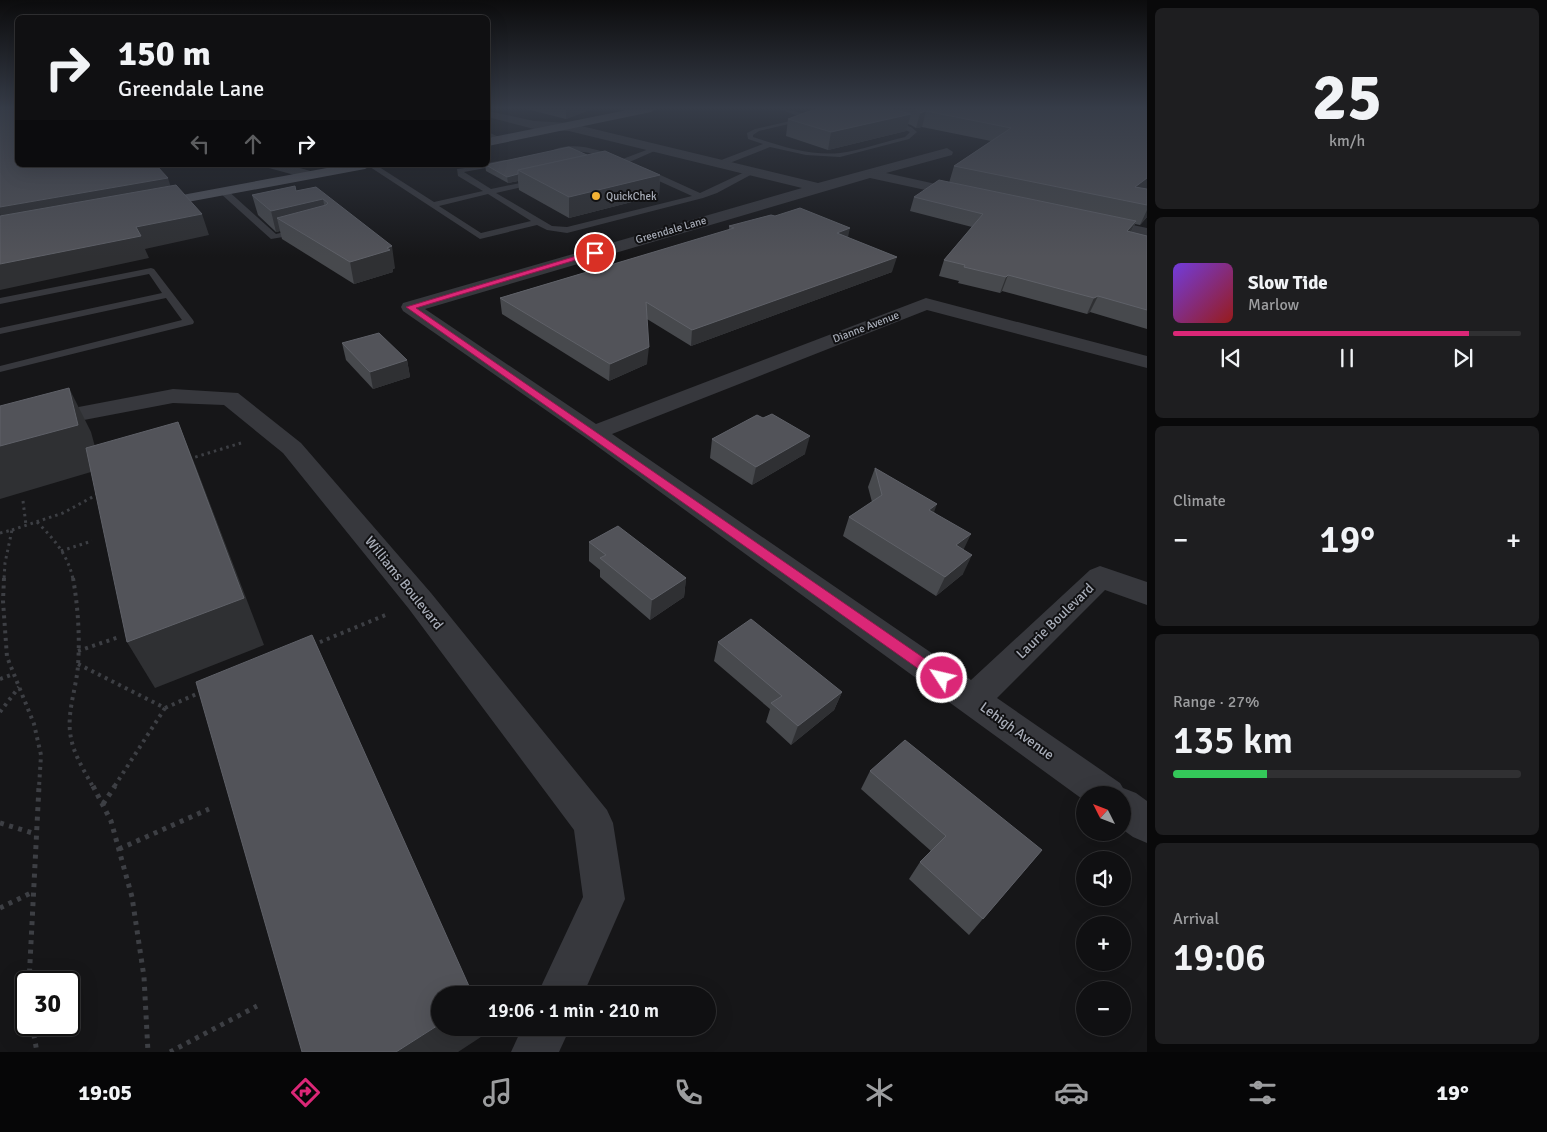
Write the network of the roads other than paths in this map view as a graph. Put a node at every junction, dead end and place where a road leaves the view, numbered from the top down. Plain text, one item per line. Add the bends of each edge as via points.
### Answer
1 (612, 158) edge
2 (631, 158) edge
3 (696, 158) edge
4 (734, 158) edge
5 (925, 158) edge
6 (516, 160) edge
7 (621, 162) junction
8 (719, 164) junction
9 (490, 165) edge
10 (281, 167) edge
11 (355, 167) edge
12 (374, 167) edge
13 (480, 167) edge
14 (602, 167) edge
15 (752, 172) junction
16 (868, 174) junction
17 (310, 176) junction
18 (545, 180) edge
19 (817, 188) junction
20 (223, 191) junction
21 (488, 192) junction
22 (700, 196) junction
23 (984, 198) edge
24 (432, 205) junction
25 (136, 207) edge
26 (1080, 219) edge
27 (538, 222) junction
28 (309, 229) edge
29 (1147, 233) edge
30 (168, 295) junction
31 (0, 301) edge
32 (410, 307) joint
33 (0, 331) edge
34 (1147, 362) edge
35 (0, 369) edge
36 (0, 429) edge
37 (594, 433) junction
38 (1147, 594) edge
39 (973, 700) junction
40 (1094, 786) edge
41 (1131, 812) edge
42 (1147, 824) edge
43 (564, 986) edge
44 (542, 1036) edge
45 (535, 1052) edge

1 - 7 lane
2 - 7 lane
3 - 8 street
4 - 8 lane
5 - 16 street, Greendale Lane
6 - 9 lane
7 - 14 lane
7 - 22 lane
8 - 15 street
10 - 17 street
11 - 17 main road
12 - 24 lane
13 - 21 lane via 460,171 460,174
15 - 19 street
15 - 22 lane
16 - 19 street, Greendale Lane
16 - 23 street
17 - 20 main road via 270,186
18 - 21 lane
19 - 32 street, Greendale Lane
20 - 25 main road
20 - 28 lane via 246,206 274,237
21 - 24 lane
21 - 27 lane
22 - 27 lane via 567,230 550,228
24 - 27 lane via 480,236
26 - 29 street
30 - 31 lane via 151,271
30 - 33 lane
30 - 35 lane via 189,322
32 - 37 street, Lehigh Avenue
34 - 37 street, Dianne Avenue via 926,304
36 - 43 street, Williams Boulevard via 173,396 230,398 292,448 420,601 593,823 604,899
37 - 39 street, Lehigh Avenue
38 - 39 street, Laurie Boulevard via 1100,577
39 - 40 street, Lehigh Avenue
41 - 42 street
44 - 45 street

